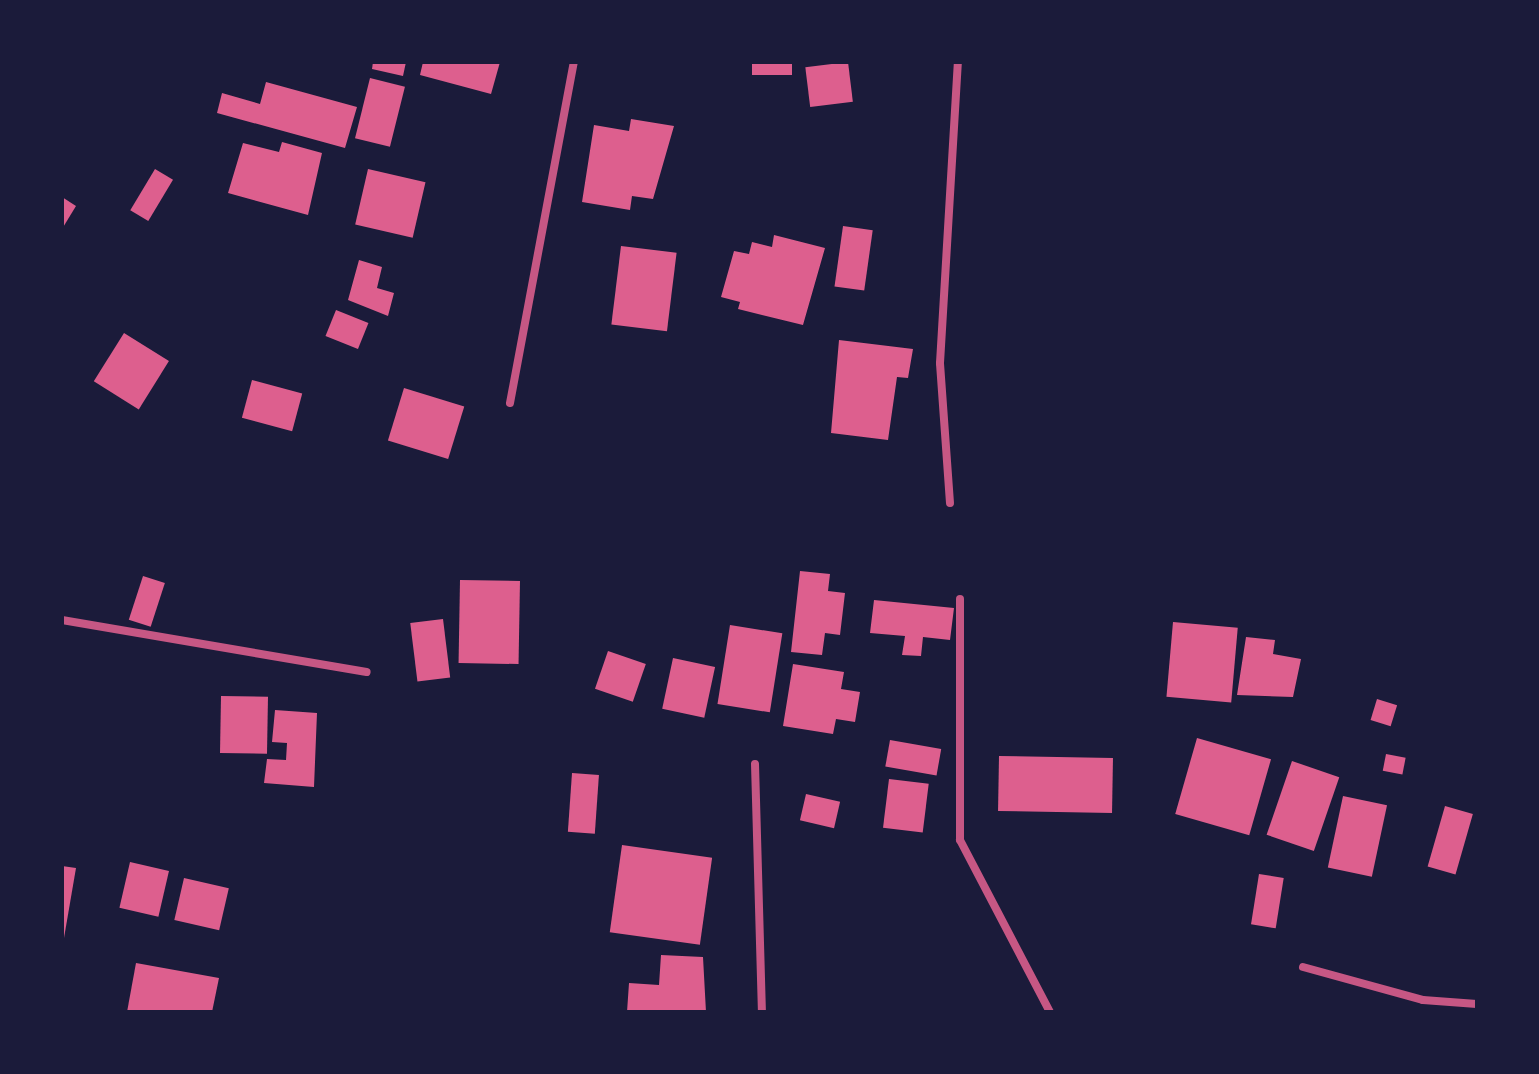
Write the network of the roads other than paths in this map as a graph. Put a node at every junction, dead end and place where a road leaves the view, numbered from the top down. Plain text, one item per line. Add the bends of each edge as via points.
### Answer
1 (574, 62) edge
2 (958, 62) edge
3 (510, 403) dead end
4 (950, 503) dead end
5 (960, 599) dead end
6 (62, 620) edge
7 (367, 672) dead end
8 (755, 764) dead end
9 (1303, 967) dead end
10 (1477, 1004) edge
11 (762, 1012) edge
12 (1050, 1012) edge

1 - 3 street
2 - 4 street via 940,363
5 - 12 street via 960,840
6 - 7 street
8 - 11 street
9 - 10 street via 1423,1000

